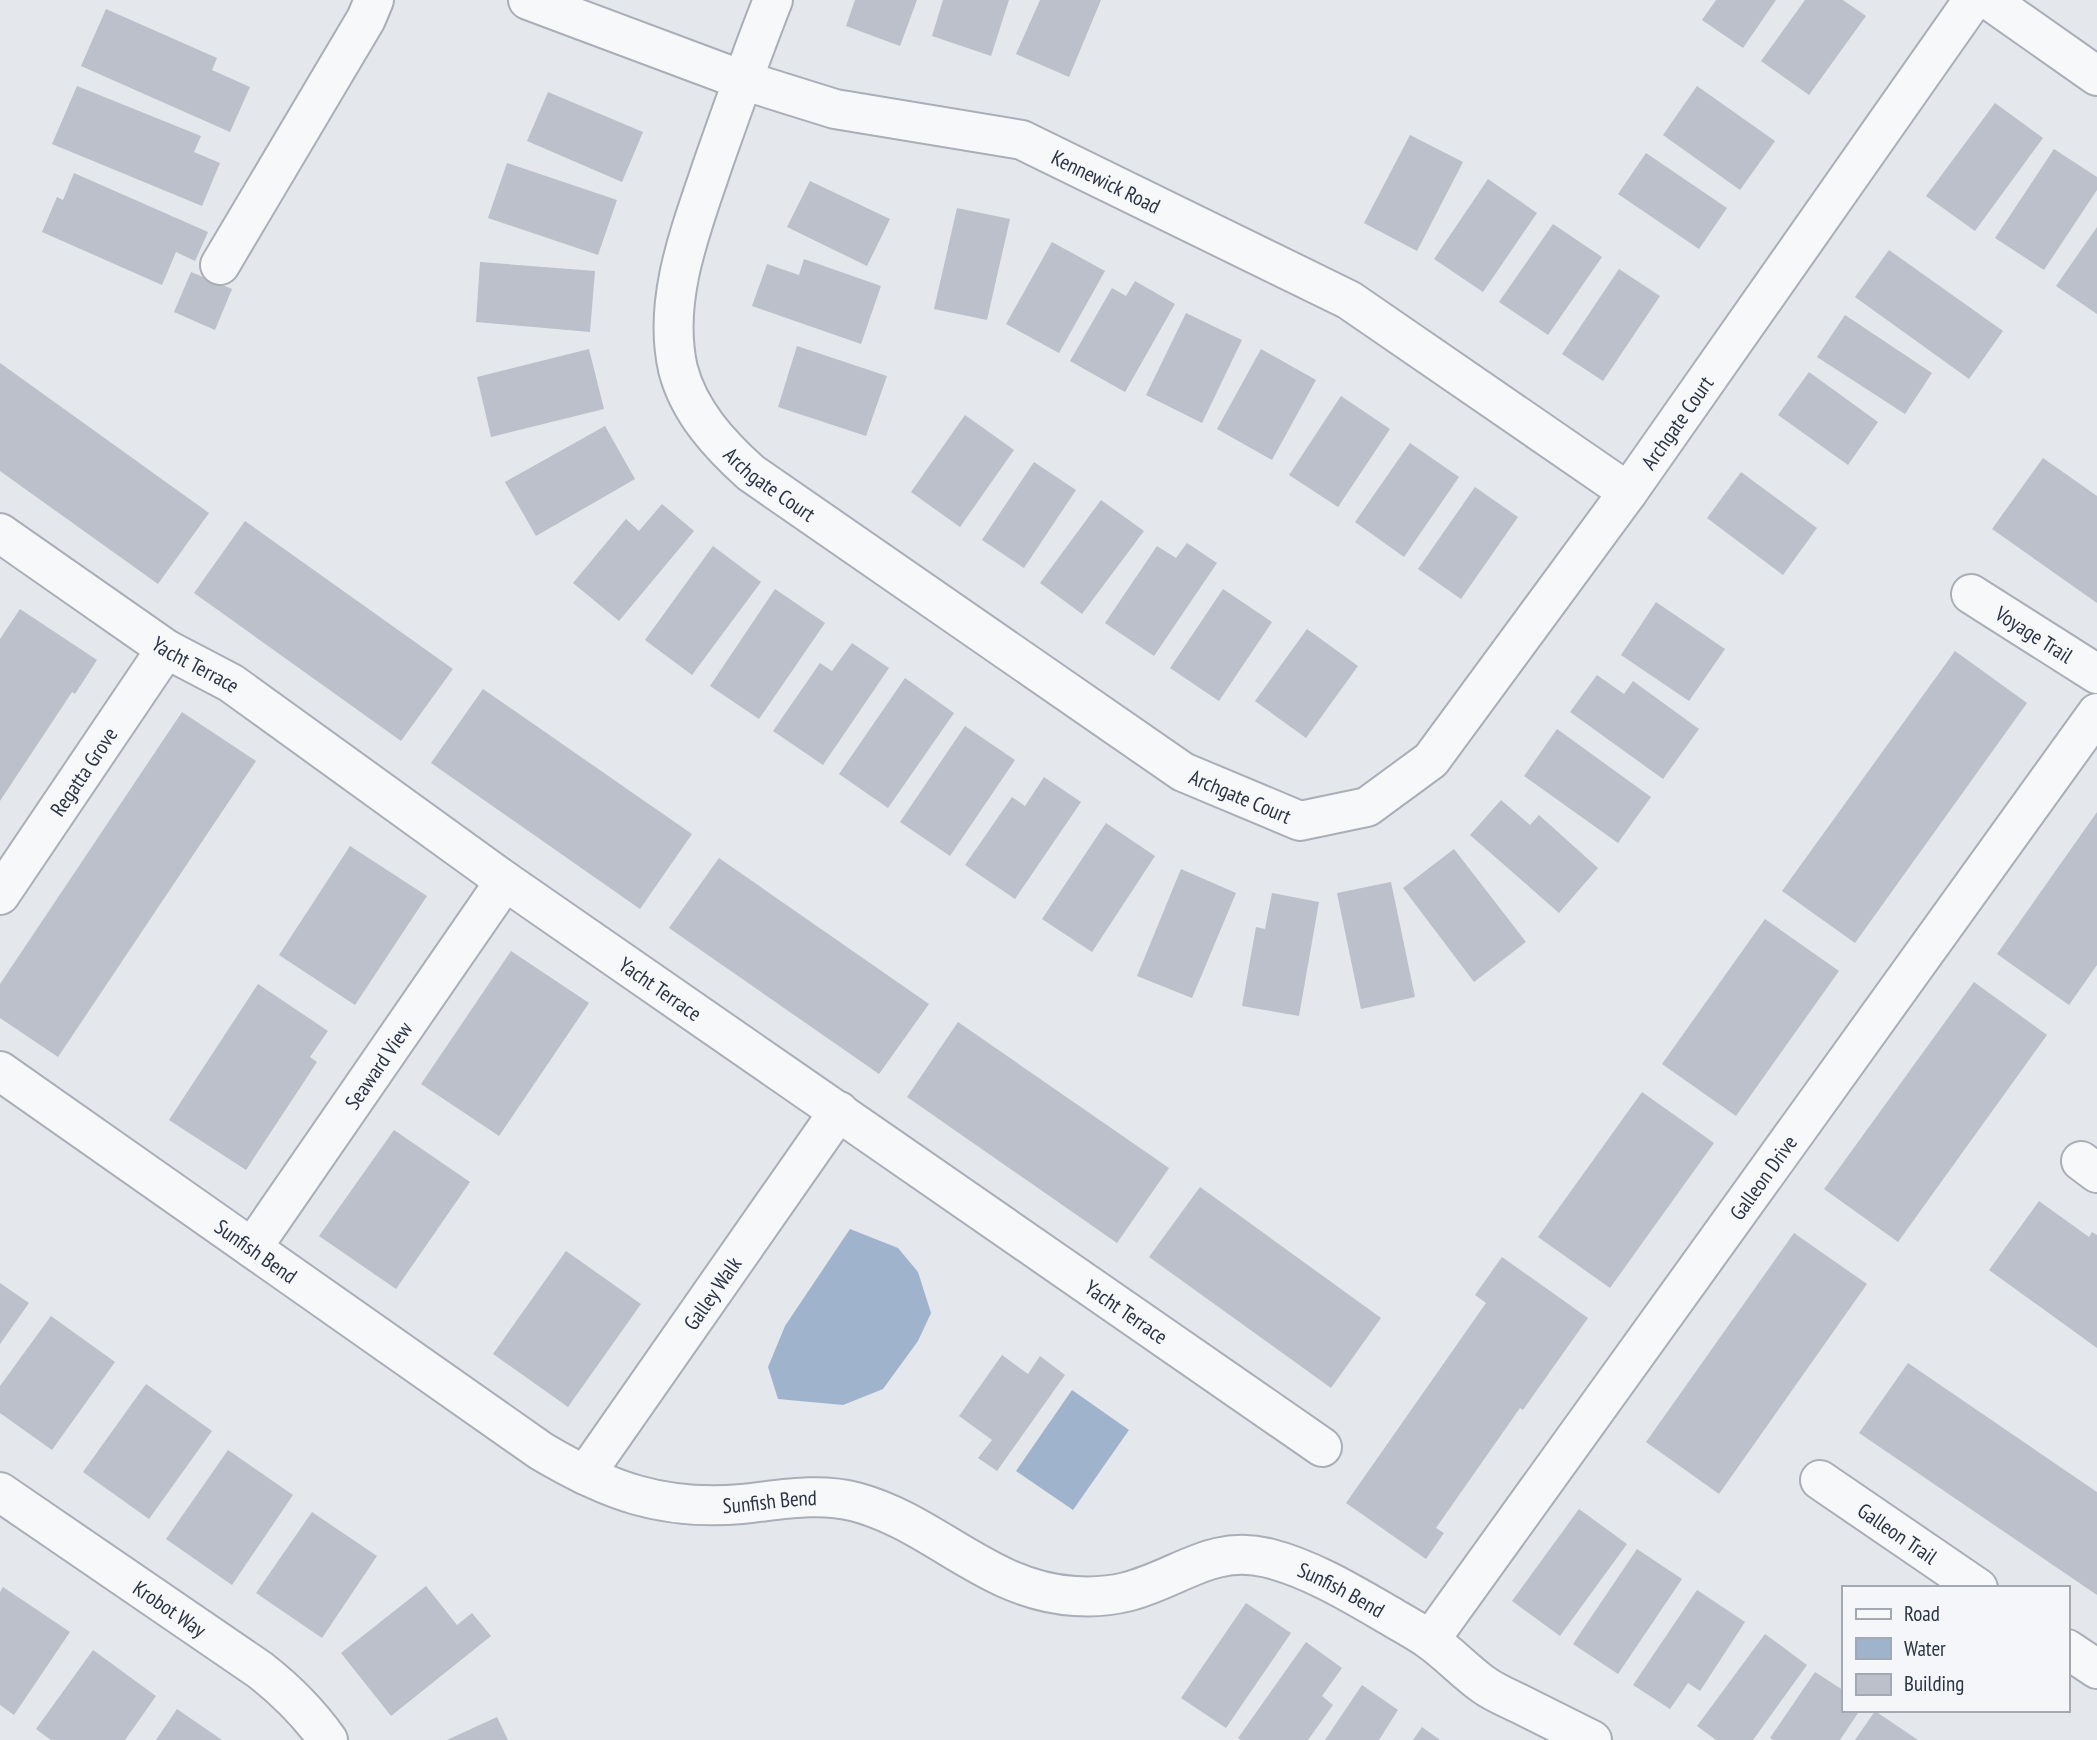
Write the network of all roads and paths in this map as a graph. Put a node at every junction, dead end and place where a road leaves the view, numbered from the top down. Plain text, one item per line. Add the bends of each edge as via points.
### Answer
1 (373, 0) edge
2 (528, 0) edge
3 (773, 0) edge
4 (1973, 0) edge
5 (1989, 0) edge
6 (2097, 76) edge
7 (742, 80) junction
8 (220, 265) dead end
9 (1628, 492) junction
10 (0, 533) edge
11 (1971, 594) dead end
12 (166, 649) junction
13 (2097, 674) edge
14 (2097, 713) edge
15 (505, 881) junction
16 (0, 895) edge
17 (0, 1071) edge
18 (839, 1111) junction
19 (252, 1248) junction
20 (1322, 1447) dead end
21 (585, 1475) junction
22 (1820, 1480) dead end
23 (0, 1492) edge
24 (1975, 1586) edge
25 (1430, 1640) junction
26 (2069, 1650) edge
27 (2097, 1669) edge
28 (328, 1740) edge
29 (1592, 1740) edge

1 - 8 street
2 - 7 street, Kennewick Road
3 - 7 street, Archgate Court
4 - 9 street, Archgate Court
5 - 6 street
7 - 9 street, Kennewick Road via 835,109 1022,140 1349,300
7 - 9 street, Archgate Court via 676,289 676,353 695,409 751,473 1183,772 1300,821 1367,807 1431,760
10 - 12 street, Yacht Terrace
11 - 13 street, Voyage Trail
12 - 15 street, Yacht Terrace via 231,683
12 - 16 street, Regatta Grove
14 - 25 street, Galleon Drive
15 - 18 street, Yacht Terrace
15 - 19 street, Seaward View
17 - 19 street, Sunfish Bend
18 - 20 street, Yacht Terrace
18 - 21 street, Galley Walk
19 - 21 street, Sunfish Bend via 541,1451
21 - 25 street, Sunfish Bend via 640,1498 681,1505 809,1496 857,1502 901,1519 983,1569 1025,1586 1073,1596 1127,1592 1223,1555 1266,1557 1310,1573
22 - 24 street, Galleon Trail
23 - 28 street, Krobot Way via 260,1670 288,1692
25 - 29 street, Sunfish Bend via 1485,1686
26 - 27 street

